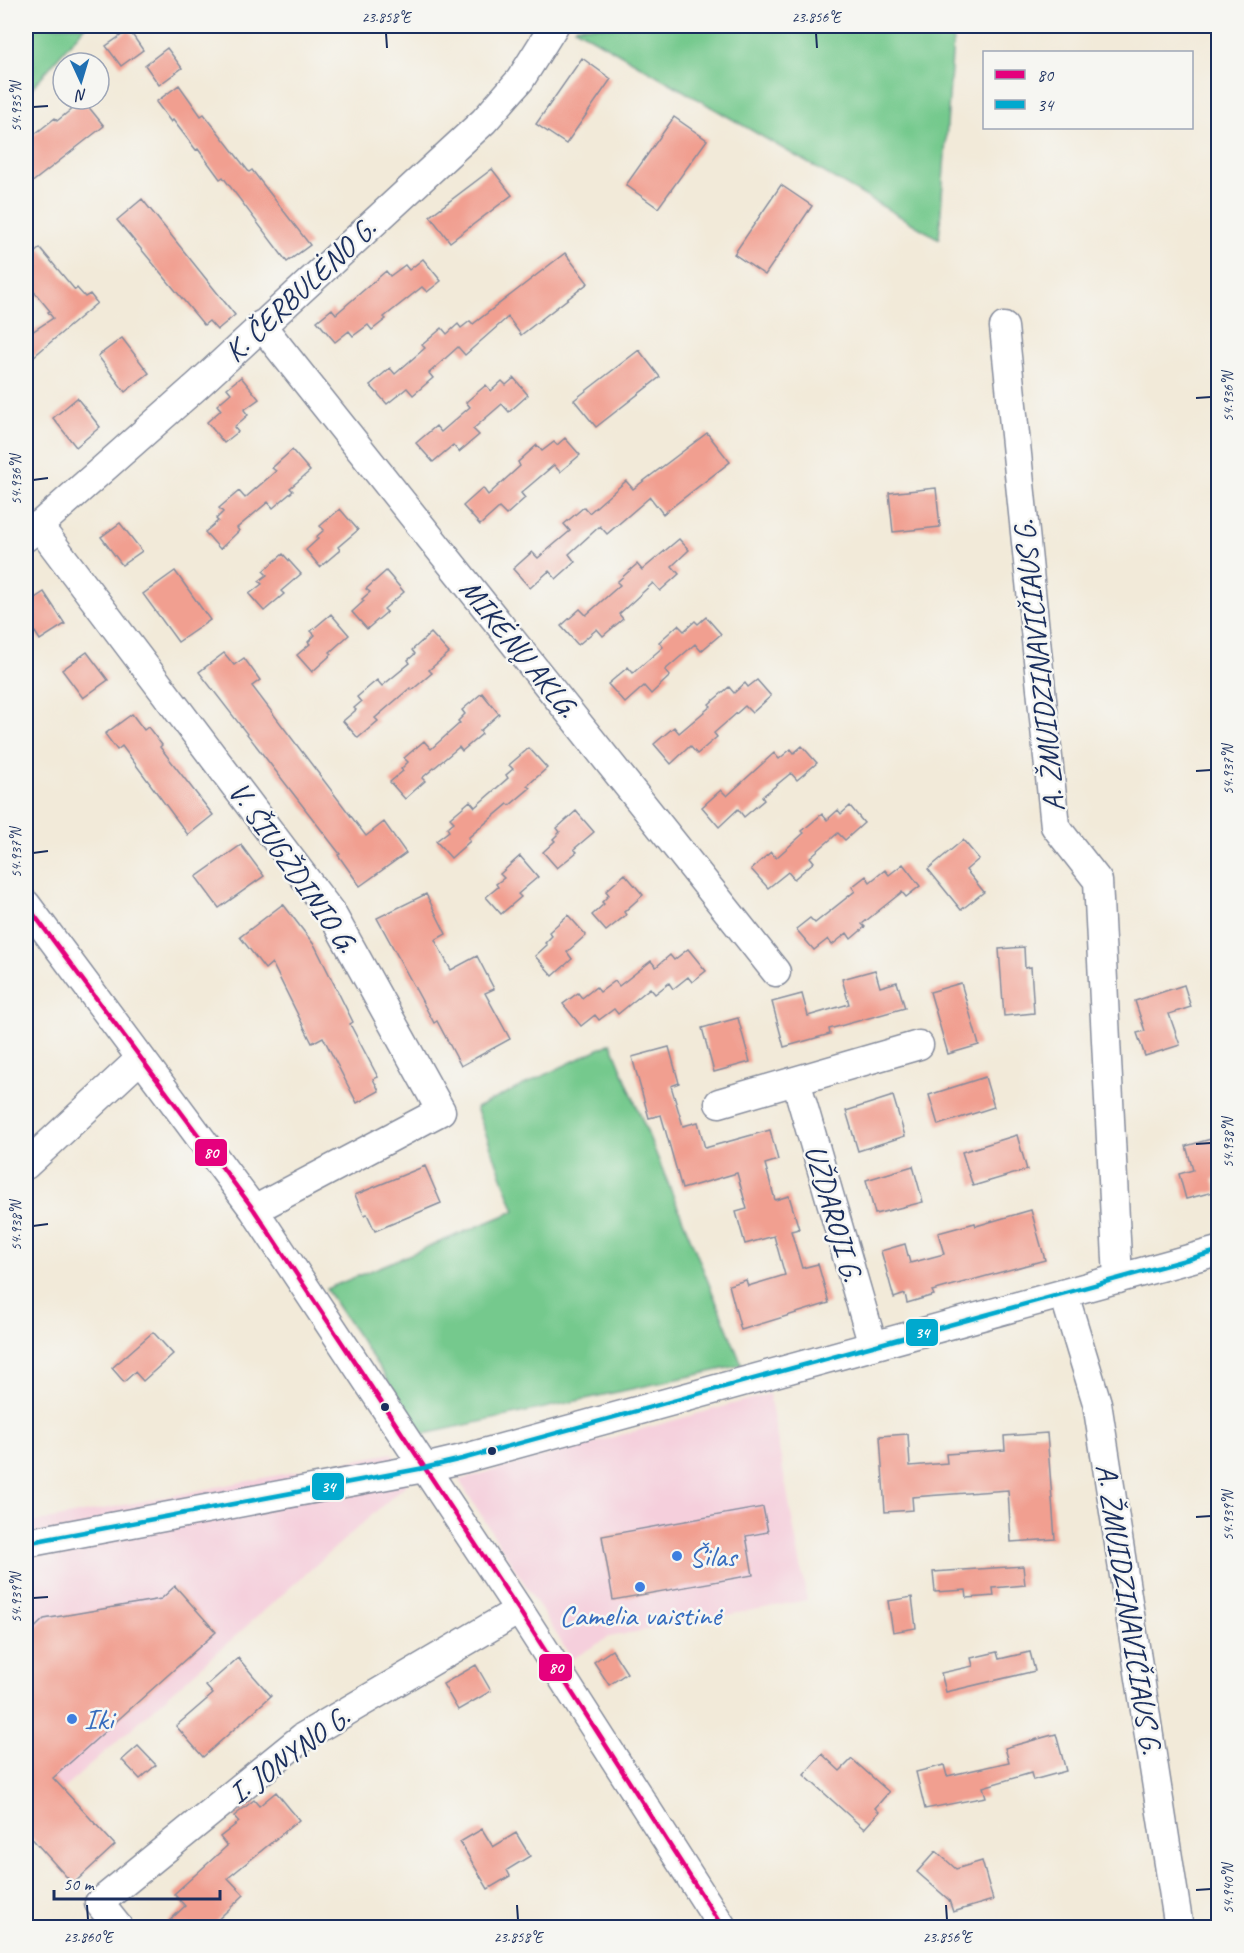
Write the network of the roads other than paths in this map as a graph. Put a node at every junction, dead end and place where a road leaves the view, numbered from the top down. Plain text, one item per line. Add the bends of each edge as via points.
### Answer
1 (554, 26) edge
2 (261, 325) junction
3 (1004, 327) dead end
4 (32, 531) edge
5 (26, 904) edge
6 (776, 972) dead end
7 (919, 1045) dead end
8 (140, 1059) junction
9 (796, 1081) junction
10 (719, 1103) dead end
11 (26, 1166) edge
12 (254, 1210) junction
13 (1218, 1251) edge
14 (1118, 1279) junction
15 (1064, 1294) junction
16 (873, 1346) junction
17 (424, 1468) junction
18 (26, 1543) edge
19 (519, 1610) junction
20 (119, 1928) edge
21 (723, 1928) edge
22 (1179, 1928) edge

1 - 2 street, K. ČERBULĖNO G. via 520,80 484,121
2 - 4 street, K. ČERBULĖNO G.
2 - 6 street, MIKĖNŲ AKLG.
3 - 14 street, A. ŽMUIDZINAVIČIAUS G. via 1055,826 1098,881
4 - 12 street, V. ŠIUGŽDINIO G. via 333,914 441,1111
5 - 8 street
7 - 9 street
8 - 11 street
8 - 12 street
9 - 10 street
9 - 16 street, UŽDAROJI G.
12 - 17 street
13 - 14 street
14 - 15 street
15 - 16 street
15 - 22 street, A. ŽMUIDZINAVIČIAUS G. via 1097,1403
16 - 17 street
17 - 18 street
17 - 19 street
19 - 20 street, I. JONYNO G. via 303,1737 99,1903
19 - 21 street

